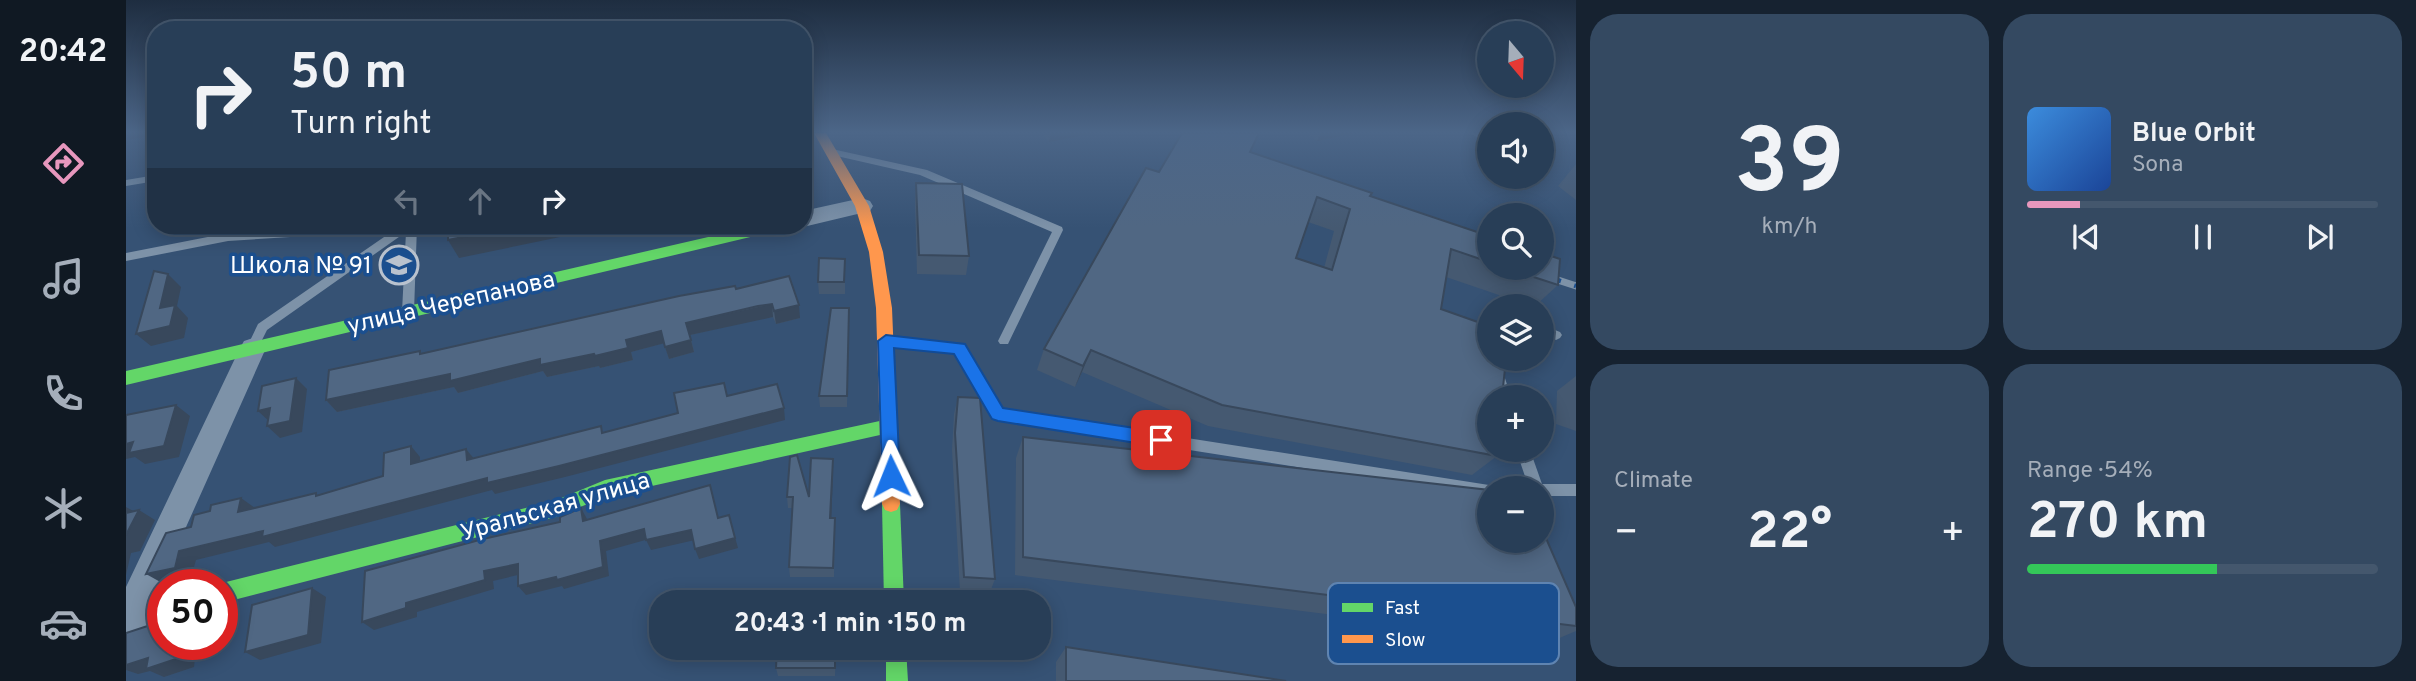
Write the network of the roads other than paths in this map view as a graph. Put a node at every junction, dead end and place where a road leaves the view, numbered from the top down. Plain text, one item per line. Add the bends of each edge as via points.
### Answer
1 (839, 165) edge
2 (890, 165) edge
3 (147, 180) edge
4 (126, 183) edge
5 (862, 206) junction
6 (812, 217) edge
7 (259, 235) edge
8 (397, 235) edge
9 (410, 235) edge
10 (737, 235) edge
11 (126, 257) edge
12 (408, 312) junction
13 (886, 341) junction
14 (1003, 341) dead end
15 (253, 348) junction
16 (126, 378) edge
17 (889, 426) junction
18 (1477, 489) edge
19 (1554, 490) edge
20 (1576, 490) edge
21 (238, 589) edge
22 (894, 590) edge
23 (147, 612) edge
24 (128, 619) edge
25 (896, 660) edge
26 (897, 681) edge

1 - 5 street
2 - 14 lane via 923,172 1058,230
3 - 4 lane
5 - 6 street
5 - 13 street via 876,252
7 - 11 lane
8 - 15 lane via 262,327
9 - 12 lane
10 - 12 street, улица Черепанова
12 - 15 street, улица Черепанова
13 - 17 street
13 - 18 lane via 959,348 998,414
15 - 16 street, улица Черепанова
15 - 24 street
17 - 21 street, Уральская улица via 605,488 556,509
17 - 22 street
19 - 20 lane
23 - 24 street
25 - 26 street

